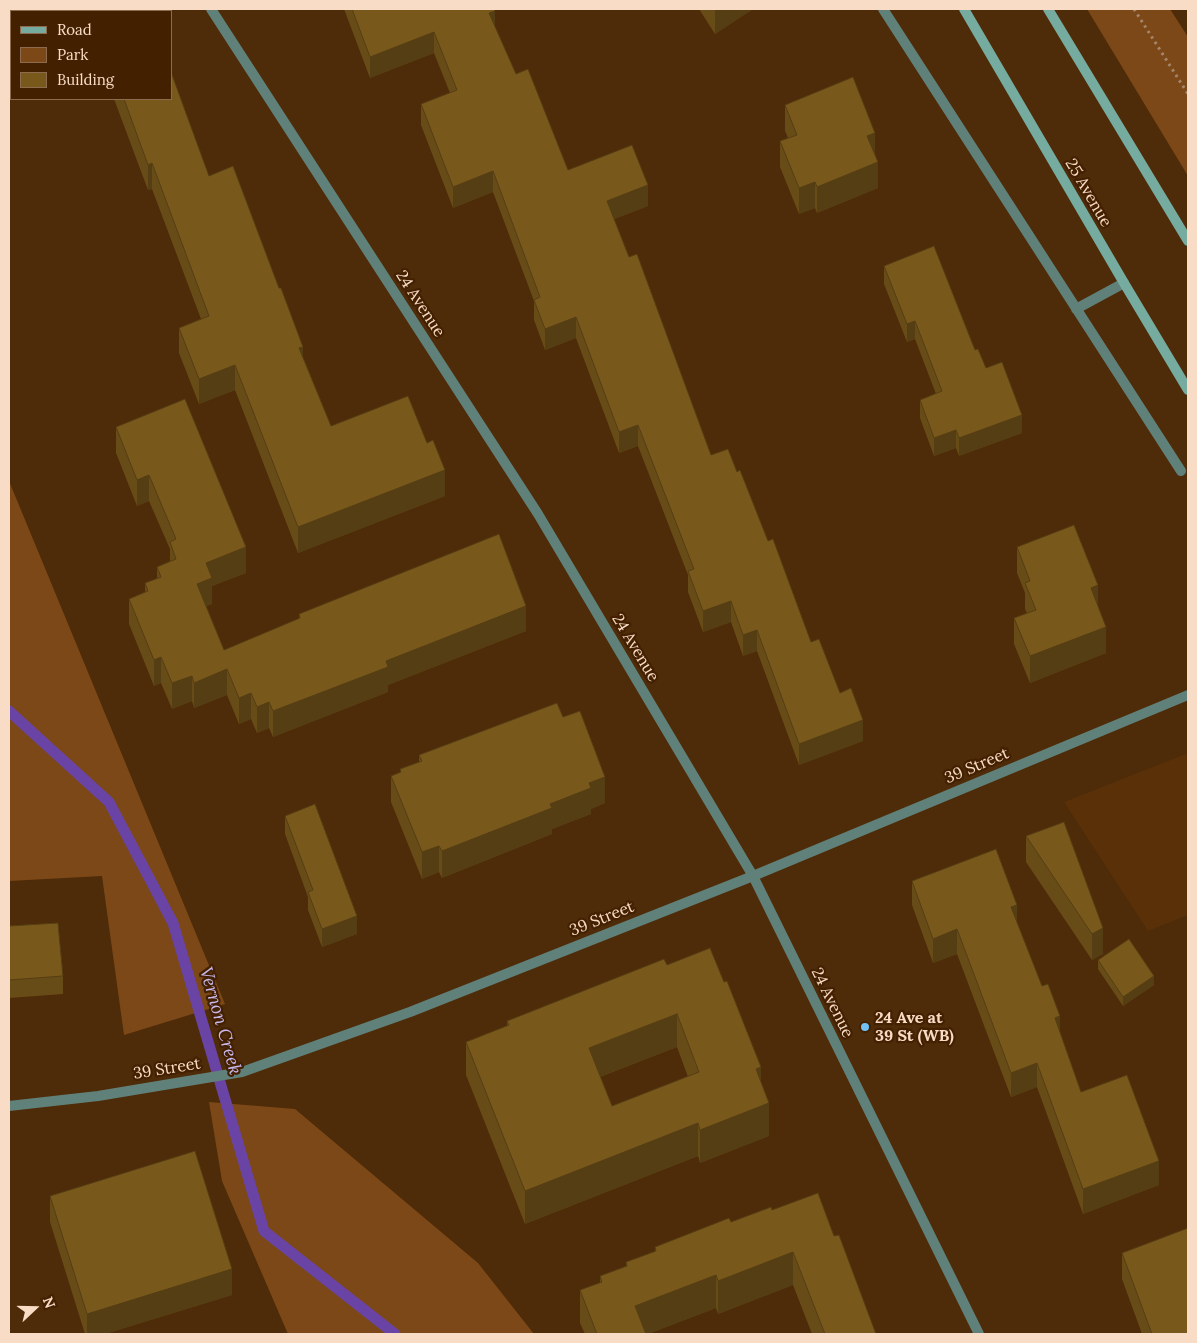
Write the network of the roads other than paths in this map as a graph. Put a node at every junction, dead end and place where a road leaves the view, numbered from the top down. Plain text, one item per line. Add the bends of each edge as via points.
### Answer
1 (211, 9) edge
2 (883, 9) edge
3 (964, 9) edge
4 (1048, 9) edge
5 (1188, 241) edge
6 (1124, 283) junction
7 (1076, 309) junction
8 (1188, 390) edge
9 (1181, 471) dead end
10 (1188, 695) edge
11 (753, 876) junction
12 (9, 1106) edge
13 (979, 1334) edge

1 - 11 street, 24 Avenue via 538,514
2 - 7 street
3 - 6 main road, 25 Avenue
4 - 5 main road
6 - 7 street
6 - 8 main road, 25 Avenue
7 - 9 street
10 - 11 street, 39 Street
11 - 12 street, 39 Street via 410,1012 242,1072 98,1096
11 - 13 street, 24 Avenue

